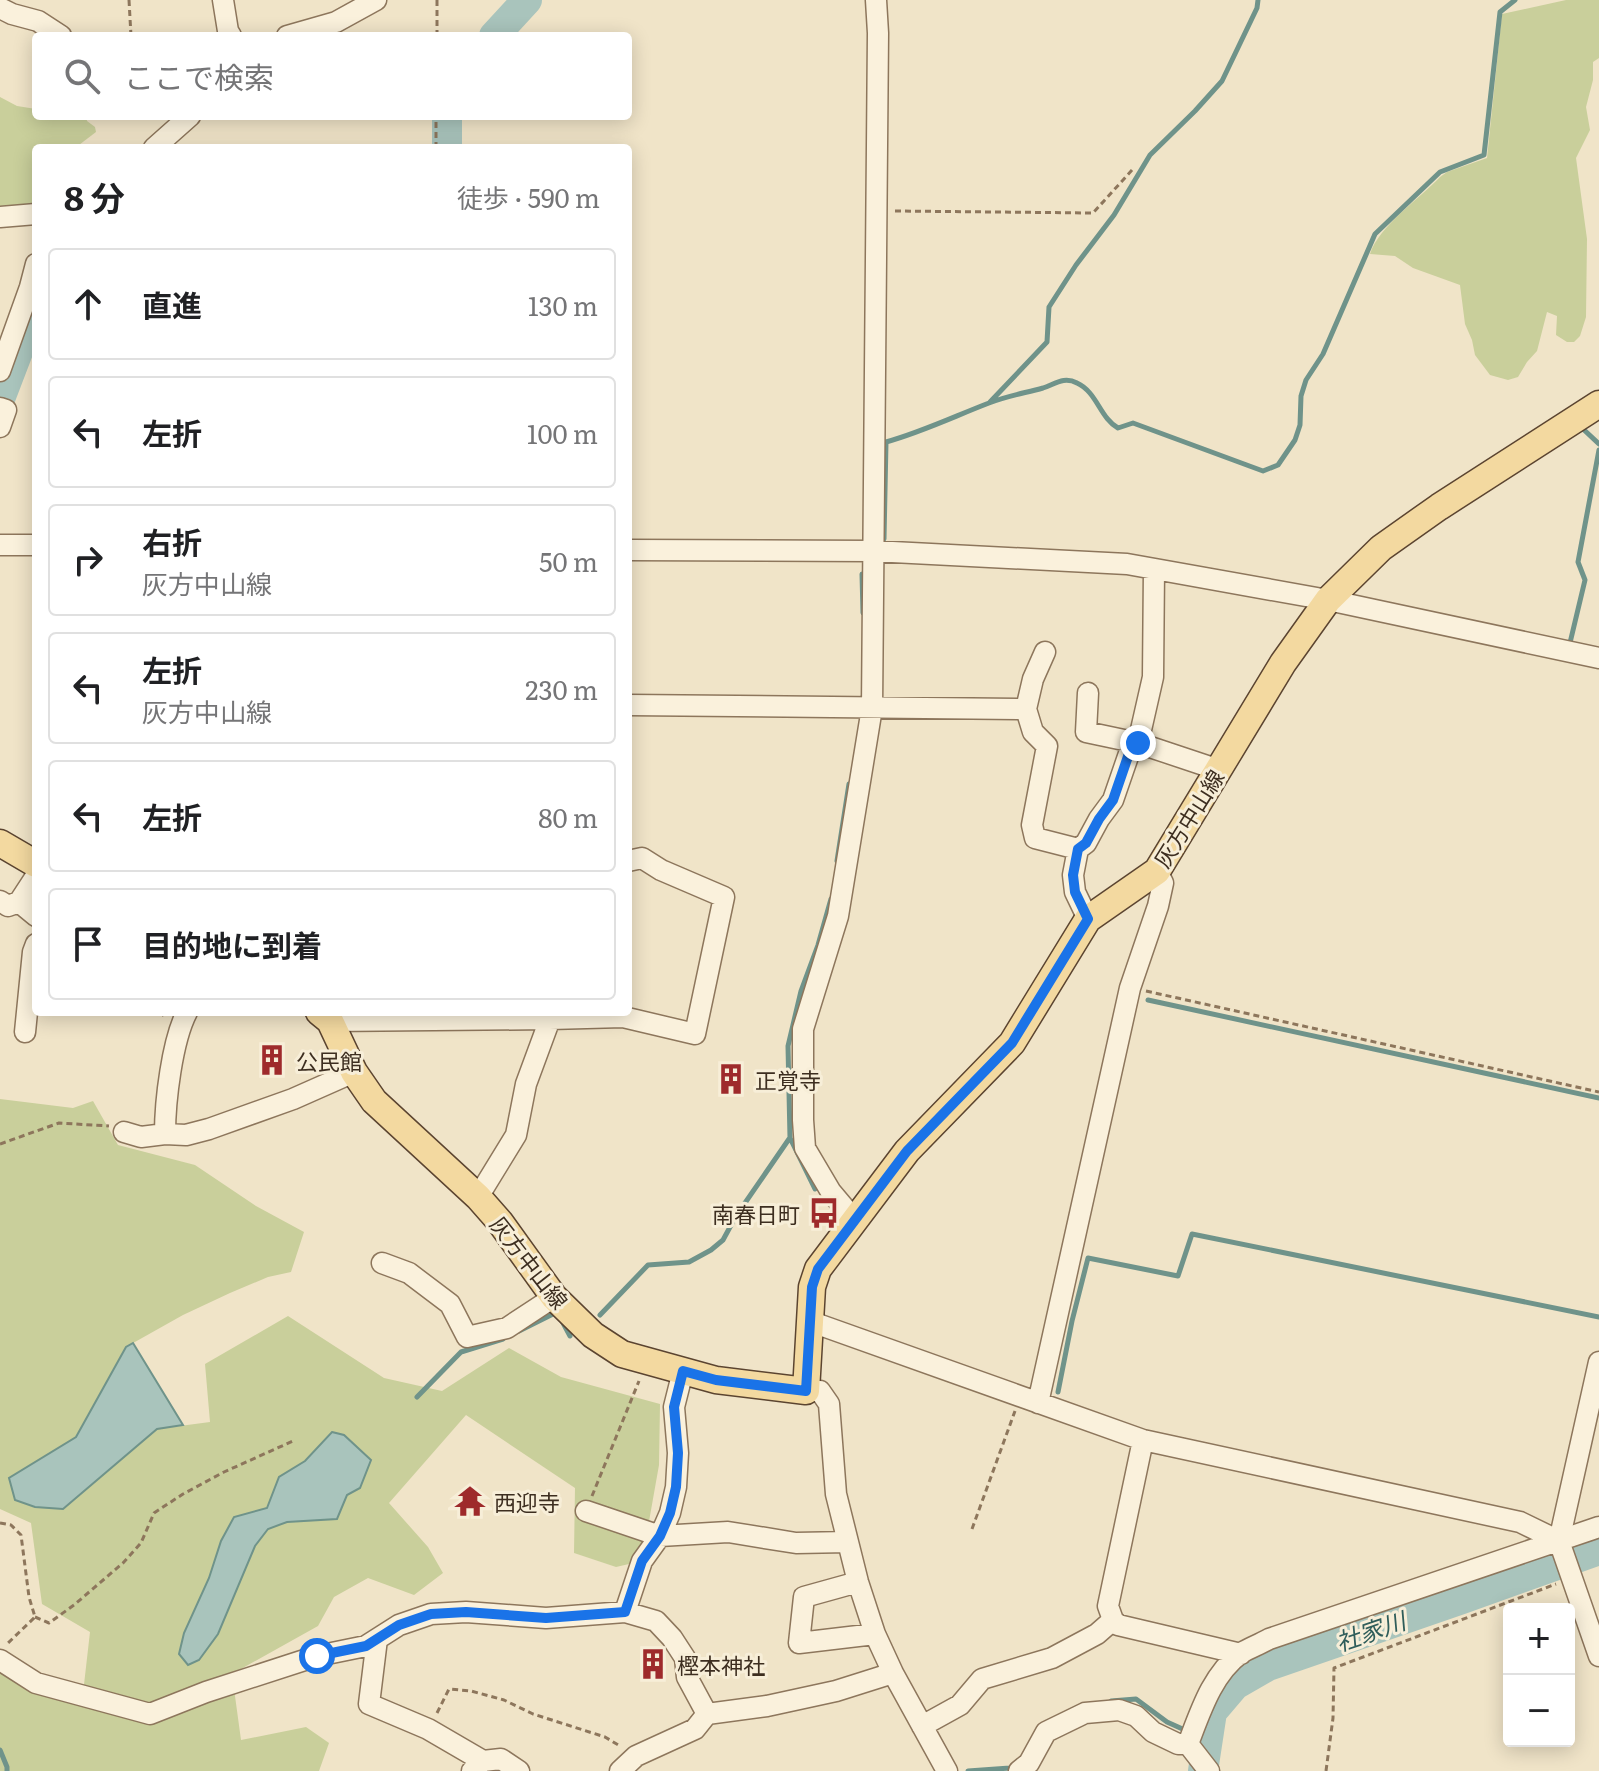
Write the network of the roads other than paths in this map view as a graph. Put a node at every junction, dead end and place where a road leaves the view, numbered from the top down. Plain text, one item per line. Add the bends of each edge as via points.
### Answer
1 (223, 0) edge
2 (376, 0) edge
3 (876, 0) edge
4 (0, 8) edge
5 (55, 32) edge
6 (229, 32) edge
7 (301, 32) edge
8 (181, 120) edge
9 (158, 144) edge
10 (32, 214) edge
11 (0, 217) edge
12 (32, 279) edge
13 (0, 371) edge
14 (1599, 404) edge
15 (0, 408) edge
16 (0, 427) edge
17 (0, 545) edge
18 (32, 545) edge
19 (632, 550) edge
20 (873, 551) junction
21 (1154, 569) junction
22 (1328, 600) junction
23 (1045, 652) dead end
24 (1599, 658) edge
25 (1088, 693) dead end
26 (632, 705) edge
27 (872, 708) junction
28 (1026, 709) junction
29 (1135, 742) junction
30 (1219, 770) junction
31 (0, 843) edge
32 (1078, 849) junction
33 (632, 860) edge
34 (32, 862) edge
35 (1157, 871) junction
36 (32, 880) edge
37 (10, 902) edge
38 (32, 914) edge
39 (1088, 919) junction
40 (32, 962) edge
41 (185, 1016) edge
42 (324, 1016) edge
43 (547, 1016) edge
44 (25, 1032) dead end
45 (354, 1072) junction
46 (124, 1132) road end
47 (165, 1134) junction
48 (478, 1197) junction
49 (851, 1224) junction
50 (382, 1263) dead end
51 (554, 1297) junction
52 (809, 1321) junction
53 (1599, 1362) edge
54 (683, 1371) junction
55 (806, 1391) junction
56 (1029, 1400) junction
57 (1143, 1440) junction
58 (586, 1511) road end
59 (1599, 1527) edge
60 (660, 1536) junction
61 (1559, 1541) junction
62 (848, 1542) junction
63 (858, 1582) junction
64 (625, 1612) junction
65 (1113, 1620) junction
66 (875, 1634) junction
67 (377, 1639) junction
68 (3, 1652) edge
69 (1241, 1654) junction
70 (1599, 1656) edge
71 (893, 1673) junction
72 (707, 1714) junction
73 (922, 1726) junction
74 (1188, 1744) junction
75 (478, 1766) edge
76 (519, 1771) edge
77 (620, 1771) edge
78 (947, 1771) edge
79 (1019, 1771) edge
80 (1209, 1771) edge

1 - 6 street
2 - 7 street via 336,22
3 - 20 street
4 - 5 street
8 - 9 street
10 - 11 street
12 - 13 street
14 - 22 main road, 灰方中山線 via 1381,548
15 - 16 street via 6,410
17 - 18 street
19 - 20 street
20 - 21 street
20 - 27 street
21 - 22 street
21 - 29 street via 1153,677
22 - 24 street
22 - 30 main road, 灰方中山線
23 - 28 street
25 - 29 street via 1086,732
26 - 27 street
27 - 28 street
27 - 49 street via 838,916 803,1029 805,1148
28 - 32 street via 1033,732 1047,746 1032,825 1035,838
29 - 30 street
29 - 32 street via 1113,800
30 - 35 main road, 灰方中山線
31 - 34 main road
32 - 39 street via 1075,892
33 - 43 street via 642,858 724,897 695,1034 623,1017
35 - 39 main road, 灰方中山線
35 - 56 street via 1163,883 1158,906 1130,988
36 - 37 street
37 - 38 street
39 - 49 main road, 灰方中山線 via 1012,1043 907,1151
40 - 44 street
41 - 47 street via 165,1110
42 - 43 street
42 - 45 main road, 灰方中山線
43 - 48 street via 516,1135
45 - 47 street via 209,1129
45 - 48 main road, 灰方中山線 via 374,1101
46 - 47 street via 141,1137
48 - 51 main road, 灰方中山線
49 - 52 main road, 灰方中山線 via 813,1279
50 - 51 street via 409,1273 450,1304 467,1337 507,1328
51 - 54 main road, 灰方中山線 via 593,1335 622,1354
52 - 55 main road, 灰方中山線
52 - 56 street
53 - 61 street
54 - 55 main road, 灰方中山線
54 - 60 street via 674,1407 676,1487
55 - 62 street via 820,1391 829,1404 836,1494
56 - 57 street
57 - 61 street via 1520,1522
57 - 65 street via 1108,1606
58 - 60 street
59 - 61 street
60 - 62 street via 728,1532 796,1543
60 - 64 street via 642,1561
61 - 69 street via 1269,1639
61 - 70 street
62 - 63 street
63 - 66 street
63 - 66 street via 804,1597 799,1643
64 - 67 street via 546,1618 431,1614
64 - 72 street via 656,1621 672,1638
65 - 69 street
65 - 73 street via 1052,1658 982,1679 960,1705
66 - 71 street
67 - 68 street via 150,1714 36,1683
67 - 75 street via 369,1704 428,1729
69 - 74 street via 1205,1701
71 - 72 street via 836,1691
71 - 73 street
72 - 77 street via 695,1729 636,1756
73 - 78 street
74 - 79 street via 1153,1732 1136,1716 1119,1710 1085,1713 1046,1732
74 - 80 street
75 - 76 street via 501,1759

